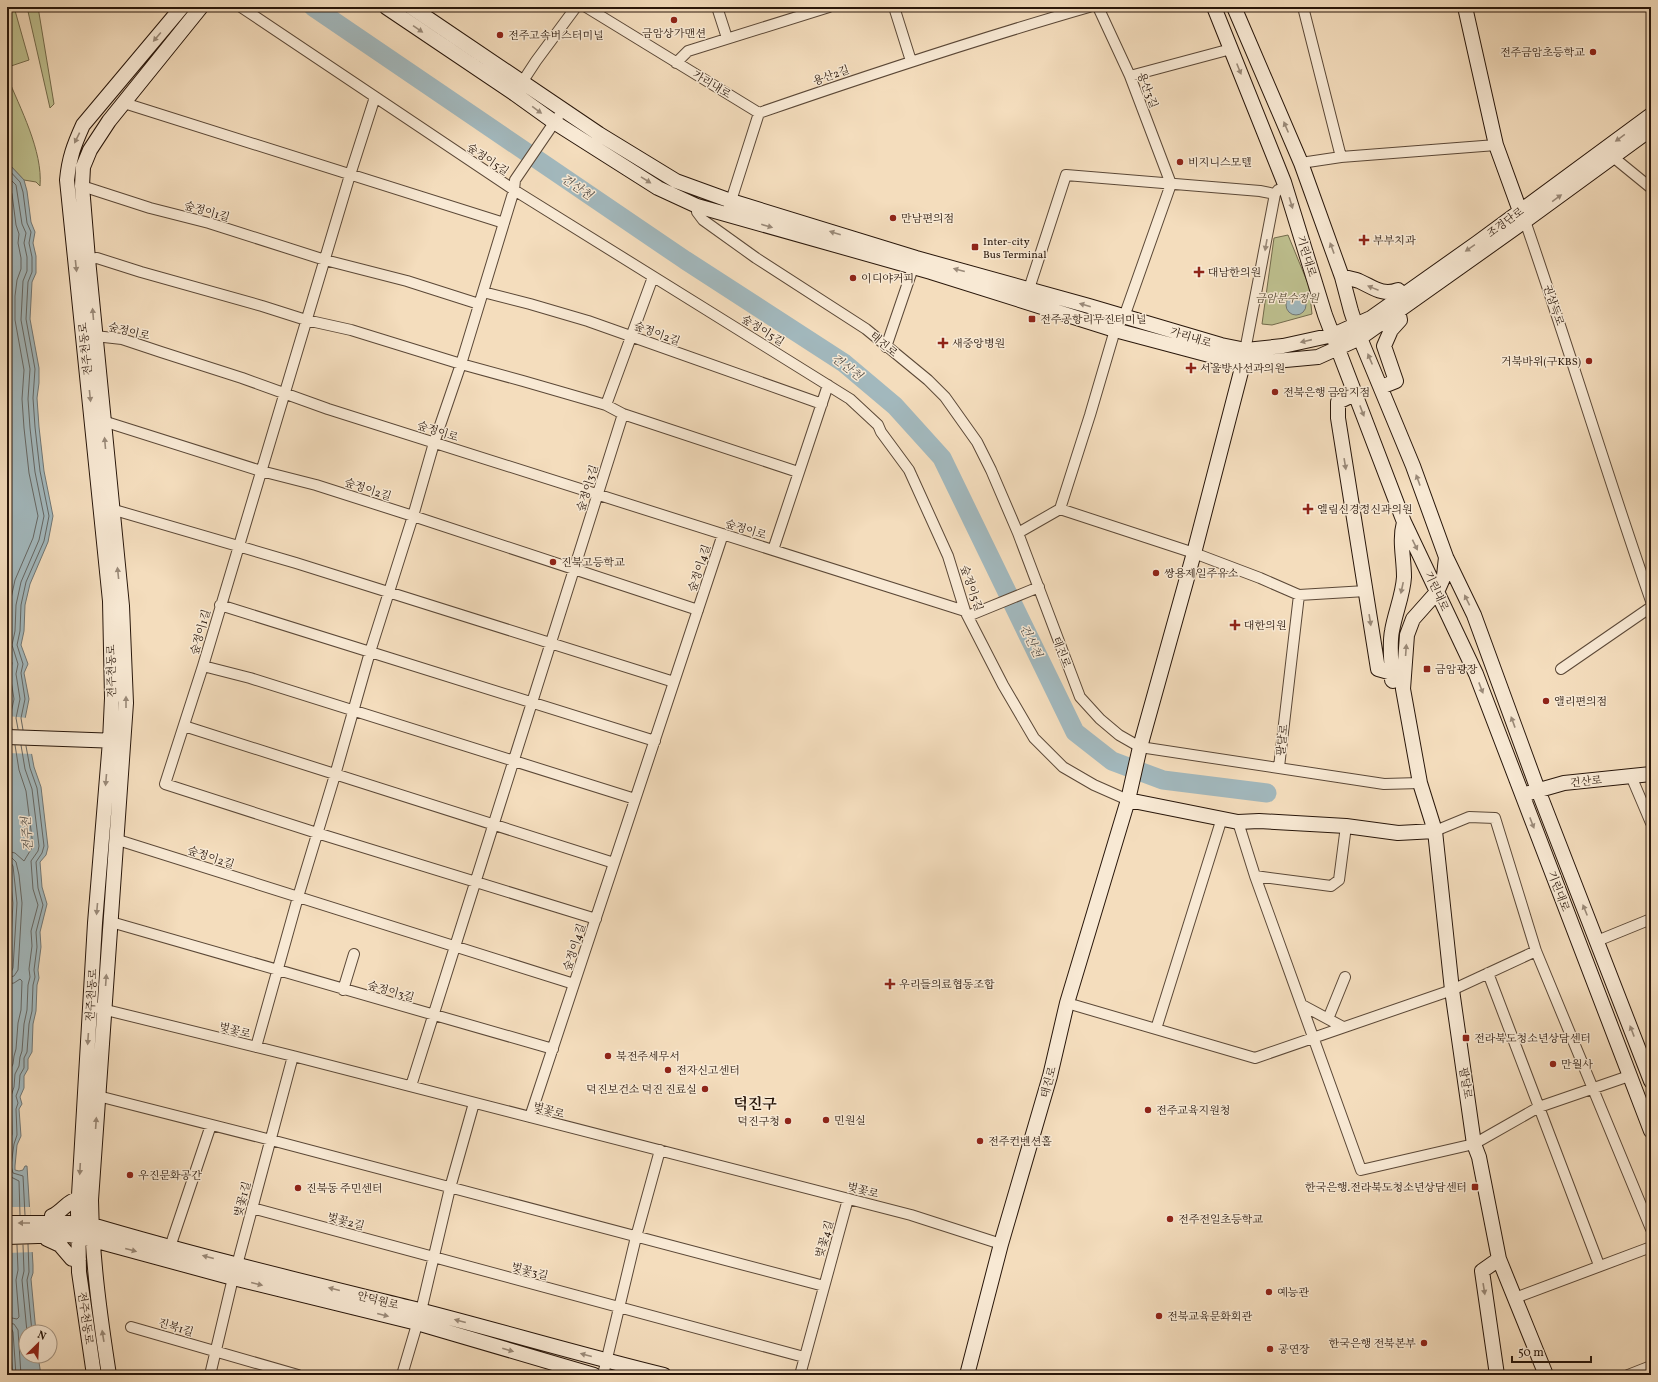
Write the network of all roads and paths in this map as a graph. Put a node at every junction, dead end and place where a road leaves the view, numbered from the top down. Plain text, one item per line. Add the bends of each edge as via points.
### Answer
1 (182, 7) edge
2 (200, 7) edge
3 (241, 7) edge
4 (386, 7) edge
5 (411, 7) edge
6 (576, 7) edge
7 (586, 7) edge
8 (718, 7) edge
9 (829, 7) edge
10 (894, 7) edge
11 (1089, 7) edge
12 (1098, 7) edge
13 (1214, 7) edge
14 (1234, 7) edge
15 (1303, 7) edge
16 (1465, 7) edge
17 (727, 38) junction
18 (1231, 49) junction
19 (911, 61) junction
20 (676, 63) junction
21 (1130, 76) junction
22 (519, 88) junction
23 (375, 97) junction
24 (124, 103) junction
25 (563, 109) junction
26 (759, 112) junction
27 (1651, 114) edge
28 (552, 126) junction
29 (1651, 129) edge
30 (1496, 145) junction
31 (1340, 157) junction
32 (1613, 157) junction
33 (1302, 163) junction
34 (350, 175) junction
35 (1284, 182) junction
36 (1171, 184) junction
37 (82, 186) junction
38 (1651, 188) edge
39 (514, 190) junction
40 (1275, 194) junction
41 (731, 201) junction
42 (697, 206) junction
43 (727, 215) junction
44 (1522, 216) junction
45 (504, 223) junction
46 (88, 259) junction
47 (326, 260) junction
48 (915, 263) junction
49 (653, 276) junction
50 (1342, 277) junction
51 (1028, 289) junction
52 (483, 292) junction
53 (1403, 295) junction
54 (1024, 302) junction
55 (479, 304) junction
56 (1398, 310) junction
57 (1124, 317) junction
58 (306, 320) junction
59 (1115, 330) junction
60 (1358, 332) junction
61 (1333, 335) junction
62 (95, 336) junction
63 (631, 336) junction
64 (886, 347) junction
65 (1338, 348) junction
66 (1246, 350) junction
67 (461, 364) junction
68 (1243, 364) junction
69 (828, 385) junction
70 (1381, 387) junction
71 (284, 393) junction
72 (1355, 394) junction
73 (822, 404) junction
74 (606, 405) junction
75 (623, 414) junction
76 (103, 421) junction
77 (434, 443) junction
78 (261, 471) junction
79 (798, 472) junction
80 (598, 495) junction
81 (111, 509) junction
82 (1060, 509) junction
83 (413, 516) junction
84 (1404, 522) junction
85 (1018, 533) junction
86 (723, 534) junction
87 (238, 547) junction
88 (773, 550) junction
89 (1194, 553) junction
90 (1446, 557) junction
91 (574, 570) junction
92 (1035, 588) junction
93 (1366, 591) junction
94 (389, 592) junction
95 (1437, 592) junction
96 (1299, 595) junction
97 (1651, 601) edge
98 (220, 605) junction
99 (1651, 607) edge
100 (698, 610) junction
101 (967, 613) junction
102 (551, 643) junction
103 (370, 652) junction
104 (203, 666) junction
105 (1561, 669) dead end
106 (1392, 673) junction
107 (674, 682) junction
108 (1403, 689) junction
109 (532, 703) junction
110 (353, 711) junction
111 (184, 726) junction
112 (7, 737) edge
113 (112, 741) junction
114 (655, 741) junction
115 (1139, 751) junction
116 (513, 762) junction
117 (1279, 767) junction
118 (1651, 774) edge
119 (335, 775) junction
120 (1632, 776) junction
121 (1420, 783) junction
122 (1538, 790) junction
123 (1129, 795) junction
124 (1522, 795) junction
125 (635, 800) junction
126 (1222, 818) junction
127 (1238, 822) junction
128 (1651, 823) edge
129 (493, 825) junction
130 (1346, 826) junction
131 (1435, 831) junction
132 (317, 833) junction
133 (118, 840) junction
134 (614, 863) junction
135 (1255, 876) junction
136 (475, 881) junction
137 (298, 897) junction
138 (596, 919) junction
139 (1651, 919) edge
140 (111, 922) junction
141 (1598, 941) junction
142 (455, 946) junction
143 (1536, 951) junction
144 (354, 954) dead end
145 (278, 971) junction
146 (1488, 973) junction
147 (1345, 977) dead end
148 (574, 984) junction
149 (343, 990) junction
150 (1452, 990) junction
151 (1067, 1003) junction
152 (1302, 1004) junction
153 (90, 1006) junction
154 (104, 1009) junction
155 (433, 1015) junction
156 (1328, 1019) junction
157 (1343, 1027) junction
158 (1156, 1029) junction
159 (1314, 1038) junction
160 (256, 1047) junction
161 (553, 1049) junction
162 (293, 1056) junction
163 (1650, 1073) edge
164 (1629, 1076) junction
165 (410, 1086) junction
166 (1593, 1088) junction
167 (98, 1096) junction
168 (474, 1103) junction
169 (1539, 1107) junction
170 (530, 1117) junction
171 (211, 1125) junction
172 (1651, 1131) edge
173 (271, 1140) junction
174 (1474, 1144) junction
175 (660, 1150) junction
176 (450, 1188) junction
177 (848, 1199) junction
178 (74, 1200) junction
179 (252, 1208) junction
180 (7, 1223) edge
181 (92, 1225) junction
182 (50, 1229) junction
183 (1651, 1229) edge
184 (73, 1230) junction
185 (7, 1237) edge
186 (636, 1237) junction
187 (93, 1240) junction
188 (1001, 1244) junction
189 (170, 1247) junction
190 (1651, 1247) edge
191 (74, 1256) junction
192 (434, 1258) junction
193 (1499, 1259) junction
194 (1599, 1265) junction
195 (235, 1271) junction
196 (824, 1286) junction
197 (1515, 1298) junction
198 (619, 1308) junction
199 (419, 1317) junction
200 (131, 1327) dead end
201 (215, 1351) junction
202 (804, 1357) junction
203 (607, 1361) junction
204 (1651, 1366) edge
205 (94, 1375) edge
206 (109, 1375) edge
207 (210, 1375) edge
208 (298, 1375) edge
209 (402, 1375) edge
210 (594, 1375) edge
211 (603, 1375) edge
212 (664, 1375) edge
213 (800, 1375) edge
214 (967, 1375) edge
215 (1497, 1375) edge
216 (1546, 1375) edge
217 (1628, 1375) edge

1 -> 113 street, 전주천동로 via 84,125 68,162 68,188 110,601
2 - 24 street, 전주천동로
3 - 23 street, 숲정이5길
4 -> 22 street, 가리내로
5 - 22 street, 가리내로
6 - 22 street
7 - 20 street, 가리내로
8 - 17 street
9 - 17 street
10 - 19 street
11 - 19 street, 용산2길
12 - 21 street, 용산3길
13 - 18 street, 기린대로
33 -> 14 street, 기린대로
15 - 31 street
16 - 30 street, 권삼득로
17 - 20 street via 688,51
18 - 21 street
18 -> 35 street, 기린대로
19 - 26 street, 용산2길
20 - 26 street, 가리내로
21 - 36 street, 용산3길
22 - 25 street, 가리내로
22 -> 28 street, 가리내로
23 - 34 street, 숲정이1길
23 - 39 street, 숲정이5길
24 - 34 street
24 - 37 street, 전주천동로 via 90,150 83,167
25 - 28 street
25 - 41 street, 가리내로 via 676,181
26 - 41 street
27 -> 44 street, 조경단로
28 - 39 street via 515,180
28 -> 42 street, 가리내로 via 658,188
29 - 32 street, 조경단로
30 - 31 street
30 - 44 street, 권삼득로
31 - 33 street
32 - 38 street
44 -> 32 street, 조경단로
50 -> 33 street, 기린대로
34 - 45 street
34 - 47 street, 숲정이1길
35 - 40 street
35 -> 61 street, 기린대로
36 - 40 street
36 - 51 street via 1066,175
36 - 57 street
37 - 46 street, 전주천동로
37 - 47 street, 숲정이1길
39 - 45 street
39 - 49 street, 숲정이5길
40 -> 66 street
41 - 43 street
48 -> 41 street, 가리내로
42 - 43 street, 가리내로
42 - 64 street, 태진로 via 697,212 703,220 756,258 866,329
43 -> 48 street, 가리내로
44 -> 53 street, 조경단로
44 - 56 street, 조경단로
44 - 97 street, 권삼득로 via 1561,326 1622,519
45 - 52 street
46 - 58 street via 96,258
62 -> 46 street, 전주천동로
47 - 55 street, 숲정이1길 via 407,281
47 - 58 street, 숲정이1길
51 -> 48 street, 가리내로
48 - 54 street, 가리내로 via 931,272
48 - 64 street
49 - 63 street
49 - 69 street, 숲정이5길
53 -> 50 street via 1398,290 1375,290 1358,280
50 - 60 street, 기린대로
51 - 54 street
57 -> 51 street, 가리내로
52 - 55 street
52 - 63 street, 숲정이2길 via 588,321
53 - 60 street, 조경단로 via 1371,318
54 - 59 street, 가리내로
55 - 67 street
56 - 60 street, 조경단로
56 - 70 street via 1400,320 1391,330 1384,346 1396,381
57 - 59 street
57 - 66 street, 가리내로
58 - 67 street via 371,336
58 - 71 street, 숲정이1길
59 - 68 street, 가리내로
59 - 82 street
60 - 61 street, 가리내로
60 - 65 street, 가리내로
70 -> 60 street, 기린대로
61 - 65 street, 기린대로
61 -> 66 street, 가리내로 via 1283,346
62 - 71 street, 숲정이로 via 122,339
62 - 76 street, 전주천동로
63 - 73 street, 숲정이2길
63 - 74 street
64 - 85 street, 태진로 via 928,380 962,419 981,449
65 - 68 street, 가리내로 via 1318,357
65 - 72 street, 기린대로
66 - 68 street
67 - 74 street
67 - 77 street
68 - 89 street
69 - 73 street, 숲정이로
69 - 101 street, 숲정이5길 via 850,399 878,425 910,470 948,556
90 -> 70 street, 기린대로
71 - 77 street, 숲정이로
71 - 78 street, 숲정이1길
72 -> 84 street, 기린대로
72 -> 93 street via 1338,402 1338,418
73 - 79 street, 숲정이로
74 - 75 street
75 - 79 street
75 - 80 street, 숲정이3길
76 - 78 street
81 -> 76 street, 전주천동로
77 - 80 street, 숲정이로
77 - 83 street
78 - 83 street, 숲정이2길 via 316,485
78 - 87 street, 숲정이1길
79 - 88 street, 숲정이로
80 - 86 street, 숲정이로
80 - 91 street, 숲정이3길
81 - 87 street
113 -> 81 street, 전주천동로 via 126,703 122,606
82 - 85 street
82 - 89 street
83 - 91 street, 숲정이2길
83 - 94 street
84 -> 95 street, 기린대로
84 -> 106 street via 1400,535 1404,577 1392,633
85 - 92 street, 태진로
86 - 88 street, 숲정이로
86 - 100 street, 숲정이4길
87 - 94 street
87 - 98 street, 숲정이1길
88 - 101 street, 숲정이로
89 - 96 street
89 - 115 street
90 - 95 street, 팔달로 via 1444,576
122 -> 90 street, 기린대로 via 1474,615
91 - 100 street, 숲정이4길
91 - 102 street, 숲정이3길
92 - 101 street via 982,611
92 - 115 street, 태진로 via 1080,697 1100,719
93 - 96 street
93 -> 106 street via 1378,669
94 - 102 street
94 - 103 street
108 -> 95 street, 팔달로 via 1407,635 1413,619
95 -> 124 street, 기린대로 via 1476,674
96 - 117 street, 팔달로
98 - 103 street, 숲정이1길
98 - 104 street, 숲정이1길
99 - 105 street
100 - 107 street, 숲정이4길
101 - 123 street, 숲정이5길 via 1003,685 1034,738 1063,767 1094,785
102 - 107 street
102 - 109 street, 숲정이3길
103 - 109 street
103 - 110 street
104 - 110 street, 숲정이1길 via 250,678
104 - 111 street, 숲정이1길
106 - 108 street, 팔달로 via 1392,680
107 - 114 street, 숲정이4길
108 - 121 street, 팔달로
109 - 114 street
109 - 116 street, 숲정이3길
110 - 116 street
110 - 119 street
111 - 119 street
111 - 132 street, 숲정이1길 via 165,784
112 - 113 street
113 - 133 street, 전주천동로
113 -> 153 street, 전주천동로 via 106,781
114 - 125 street, 숲정이4길
115 - 117 street, 태진로
115 - 123 street, 태진로
116 - 125 street
116 - 129 street, 숲정이3길
117 - 121 street, 팔달로 via 1384,784
118 - 120 street, 건산로
119 - 129 street
119 - 132 street
120 - 122 street, 건산로 via 1564,783
120 - 128 street
121 - 131 street, 팔달로
122 - 124 street, 건산로
141 -> 122 street, 기린대로
123 - 126 street
123 - 151 street, 태진로
124 -> 164 street, 기린대로
125 - 134 street, 숲정이4길
126 - 127 street
126 - 158 street
127 - 130 street
127 - 135 street
129 - 134 street
129 - 136 street, 숲정이3길
130 - 131 street via 1398,833
130 - 135 street via 1339,880 1331,886
131 - 143 street via 1469,817 1495,818
131 - 150 street, 팔달로
132 - 136 street
132 - 137 street
133 - 137 street, 숲정이2길
133 - 140 street, 전주천동로
134 - 138 street, 숲정이4길
135 - 152 street
136 - 138 street, 숲정이4길
136 - 142 street, 숲정이3길
137 - 142 street, 숲정이2길
137 - 145 street
138 - 148 street, 숲정이4길
139 - 141 street
140 - 145 street
154 -> 140 street, 전주천동로
163 -> 141 street, 기린대로
142 - 148 street, 숲정이4길
142 - 155 street, 숲정이3길
143 - 146 street
143 - 166 street
144 - 149 street
145 - 149 street
145 - 160 street
146 - 150 street
146 - 169 street
147 - 156 street
148 - 161 street, 숲정이4길
149 - 155 street, 숲정이3길
150 - 157 street
150 - 174 street, 팔달로
151 - 158 street
151 - 188 street, 태진로 via 1050,1076
152 - 156 street
152 - 159 street
153 - 154 street, 벚꽃로
153 -> 178 street, 전주천동로
154 - 160 street, 벚꽃로
154 - 167 street, 전주천동로
155 - 161 street, 숲정이3길
155 - 165 street, 숲정이3길
156 - 157 street
157 - 159 street
158 - 159 street via 1255,1058
159 - 174 street via 1361,1170
160 - 162 street, 벚꽃로
161 - 170 street, 숲정이4길
162 - 165 street, 벚꽃로
162 - 173 street, 벚꽃1길
164 - 166 street
164 - 172 street, 기린대로
165 - 168 street, 벚꽃로
166 - 169 street
166 - 183 street
167 - 171 street
181 -> 167 street, 전주천동로 via 91,1200
168 - 170 street, 벚꽃로
168 - 176 street
169 - 174 street
169 - 194 street
170 - 175 street, 벚꽃로
171 - 173 street
171 - 189 street
173 - 176 street
173 - 179 street, 벚꽃1길
174 - 193 street, 팔달로 via 1479,1157
175 - 177 street, 벚꽃로
175 - 186 street
176 - 186 street
176 - 192 street
177 - 188 street, 벚꽃로 via 912,1215
177 - 196 street, 벚꽃4길
178 - 182 street via 52,1216
178 - 184 street, 전주천동로
179 - 192 street, 벚꽃2길
179 - 195 street, 벚꽃1길
182 -> 180 street
181 - 184 street, 안덕원로
181 - 187 street, 전주천동로
181 - 189 street, 안덕원로
182 - 184 street
182 - 185 street
182 - 191 street via 47,1239
184 - 187 street, 안덕원로
184 - 191 street, 전주천동로
186 - 196 street
186 - 198 street
187 -> 195 street, 안덕원로
206 -> 187 street, 전주천동로
188 - 214 street, 태진로
195 -> 189 street, 안덕원로
190 - 194 street
191 - 205 street, 전주천동로
192 - 198 street, 벚꽃3길
192 - 199 street
193 - 197 street, 팔달로
193 -> 215 street via 1482,1271
194 - 197 street
195 - 199 street, 안덕원로
195 - 201 street
196 - 202 street, 벚꽃4길
197 - 216 street, 팔달로
198 - 202 street, 벚꽃3길
198 - 203 street
203 -> 199 street, 안덕원로
199 - 209 street
199 -> 210 street, 안덕원로
200 - 201 street, 진북1길
201 - 207 street
201 - 208 street, 진북1길
202 - 213 street, 벚꽃4길
203 - 211 street
203 - 212 street, 안덕원로
204 - 217 street

